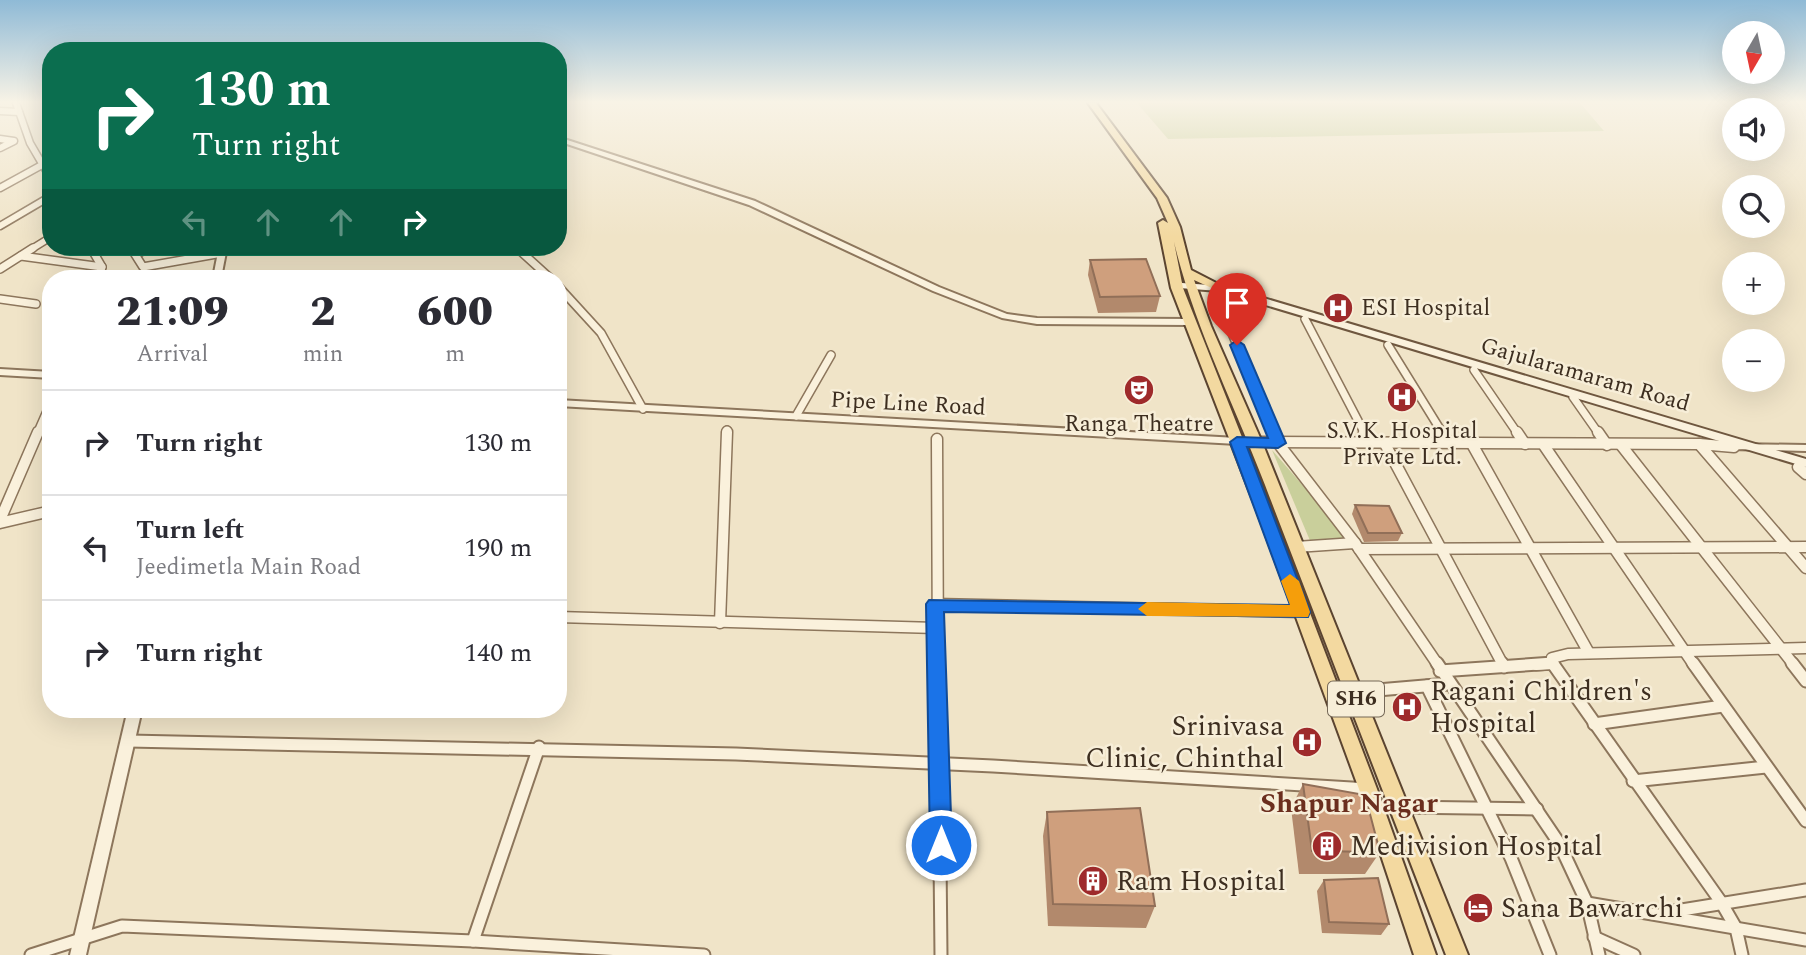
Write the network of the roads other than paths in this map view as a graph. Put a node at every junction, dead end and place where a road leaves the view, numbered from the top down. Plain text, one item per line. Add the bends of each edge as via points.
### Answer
1 (32, 148) edge
2 (584, 148) edge
3 (1120, 148) edge
4 (1122, 148) edge
5 (1126, 154) junction
6 (40, 166) junction
7 (42, 168) edge
8 (0, 188) edge
9 (42, 201) edge
10 (0, 226) edge
11 (42, 243) edge
12 (1172, 251) junction
13 (21, 256) junction
14 (95, 256) edge
15 (138, 256) edge
16 (195, 256) edge
17 (526, 256) edge
18 (102, 267) junction
19 (0, 269) edge
20 (101, 270) edge
21 (541, 270) edge
22 (1187, 272) junction
23 (1188, 290) junction
24 (1218, 292) junction
25 (567, 296) edge
26 (0, 299) edge
27 (36, 304) dead end
28 (1306, 319) junction
29 (1189, 322) junction
30 (1388, 345) junction
31 (831, 355) dead end
32 (1474, 370) junction
33 (0, 372) edge
34 (42, 374) edge
35 (1213, 379) junction
36 (1573, 397) junction
37 (567, 404) edge
38 (643, 409) junction
39 (796, 416) junction
40 (42, 423) edge
41 (727, 430) dead end
42 (937, 439) dead end
43 (1246, 442) junction
44 (1448, 442) junction
45 (1278, 443) junction
46 (1370, 444) junction
47 (1385, 444) junction
48 (1472, 444) junction
49 (1525, 444) junction
50 (1543, 444) junction
51 (1620, 444) junction
52 (1699, 444) junction
53 (1607, 445) junction
54 (1734, 447) junction
55 (1754, 447) junction
56 (1806, 448) edge
57 (1804, 468) edge
58 (42, 513) edge
59 (0, 521) edge
60 (1357, 546) junction
61 (1296, 547) junction
62 (1788, 547) junction
63 (1806, 547) edge
64 (1443, 548) junction
65 (1529, 548) junction
66 (1614, 548) junction
67 (1699, 549) junction
68 (1806, 568) edge
69 (935, 604) junction
70 (1301, 612) junction
71 (567, 617) edge
72 (720, 623) junction
73 (936, 628) junction
74 (1780, 648) junction
75 (1806, 648) edge
76 (1683, 650) junction
77 (1589, 653) junction
78 (1553, 664) junction
79 (1504, 667) junction
80 (1440, 671) junction
81 (1806, 681) edge
82 (1448, 684) junction
83 (1427, 686) junction
84 (1354, 692) junction
85 (1723, 706) junction
86 (133, 718) edge
87 (1594, 724) junction
88 (129, 741) junction
89 (539, 747) junction
90 (940, 763) junction
91 (1766, 767) junction
92 (1633, 781) junction
93 (1368, 789) junction
94 (1399, 807) junction
95 (1487, 808) junction
96 (1537, 809) junction
97 (1806, 821) edge
98 (1806, 890) edge
99 (1406, 902) junction
100 (1721, 902) junction
101 (1436, 903) junction
102 (1587, 903) junction
103 (1656, 914) junction
104 (1736, 928) junction
105 (1594, 937) junction
106 (81, 939) junction
107 (1806, 940) edge
108 (472, 941) junction
109 (31, 955) edge
110 (78, 955) edge
111 (704, 955) edge
112 (941, 955) edge
113 (1425, 955) edge
114 (1457, 955) edge
115 (1550, 955) edge
116 (1599, 955) edge
117 (1634, 955) edge
118 (1742, 955) edge

1 - 6 street
2 - 29 street via 752,203 1005,316 1037,321
3 - 5 main road, SH6
4 - 5 main road, SH6
5 - 12 main road, SH6 via 1157,206
5 - 22 main road, SH6 via 1166,206
6 - 7 street
6 - 8 street
9 - 10 street
11 - 13 street
12 - 23 main road
12 - 29 main road, SH6 via 1169,264
13 - 18 street
13 - 19 street
14 - 18 street
15 - 16 street via 144,267
17 - 21 street
18 - 20 street
22 - 23 main road, SH6
22 - 24 main road
23 - 24 main road, Gajularamaram Road
23 - 35 main road via 1215,367
23 - 43 main road, SH6
24 - 28 main road, Gajularamaram Road
24 - 45 street
24 - 55 main road, Gajularamaram Road
25 - 38 street via 601,333
26 - 27 street
28 - 30 main road, Gajularamaram Road
28 - 46 street
29 - 35 main road, SH6
30 - 32 main road, Gajularamaram Road
30 - 44 street
31 - 39 street
32 - 36 main road, Gajularamaram Road
32 - 49 street
33 - 34 street
35 - 43 main road, SH6
36 - 53 street
36 - 54 main road, Gajularamaram Road
37 - 38 street, Pipe Line Road
38 - 39 street, Pipe Line Road
39 - 43 street, Pipe Line Road
40 - 59 street
41 - 72 street
42 - 69 street
43 - 45 street
43 - 61 main road, SH6
43 - 70 main road, SH6
44 - 47 street
44 - 48 street
45 - 46 street
45 - 60 street
46 - 47 street
47 - 64 street
48 - 49 street
48 - 65 street
49 - 50 street
50 - 53 street
50 - 66 street
51 - 52 street
51 - 53 street
51 - 67 street
52 - 54 street
52 - 62 street
54 - 55 street
54 - 57 main road, Gajularamaram Road
55 - 56 street
55 - 57 main road, Gajularamaram Road
58 - 59 street
60 - 61 street
60 - 64 street
60 - 80 street
61 - 84 main road, SH6
62 - 63 street
62 - 67 street
62 - 68 street
64 - 65 street
64 - 79 street
65 - 66 street
65 - 77 street
66 - 67 street
66 - 76 street
67 - 74 street
69 - 70 street
69 - 73 street
70 - 93 main road, SH6
71 - 72 street
72 - 73 street
73 - 90 street
74 - 75 street
74 - 76 street
74 - 81 street
76 - 77 street
76 - 85 street
77 - 78 street via 1556,655
78 - 79 street
78 - 87 street
79 - 80 street
80 - 82 street
82 - 83 street
82 - 96 street
83 - 84 street
83 - 95 street
84 - 94 main road, SH6
85 - 87 street
85 - 91 street
86 - 88 street
87 - 92 street
88 - 89 street
88 - 106 street
89 - 90 street
89 - 108 street
90 - 93 street via 1271,787
90 - 112 street
91 - 92 street
91 - 97 street
92 - 100 street
93 - 99 main road, SH6
94 - 95 street
94 - 101 main road, SH6
95 - 96 street
95 - 115 street
96 - 102 street
98 - 100 street
99 - 101 main road
99 - 113 main road, SH6
100 - 103 street
100 - 104 street
101 - 114 main road, SH6
102 - 103 street
102 - 105 street
103 - 104 street
104 - 107 street
104 - 118 street
105 - 116 street
105 - 117 street
106 - 108 street via 122,926
106 - 109 street
106 - 110 street
108 - 111 street

